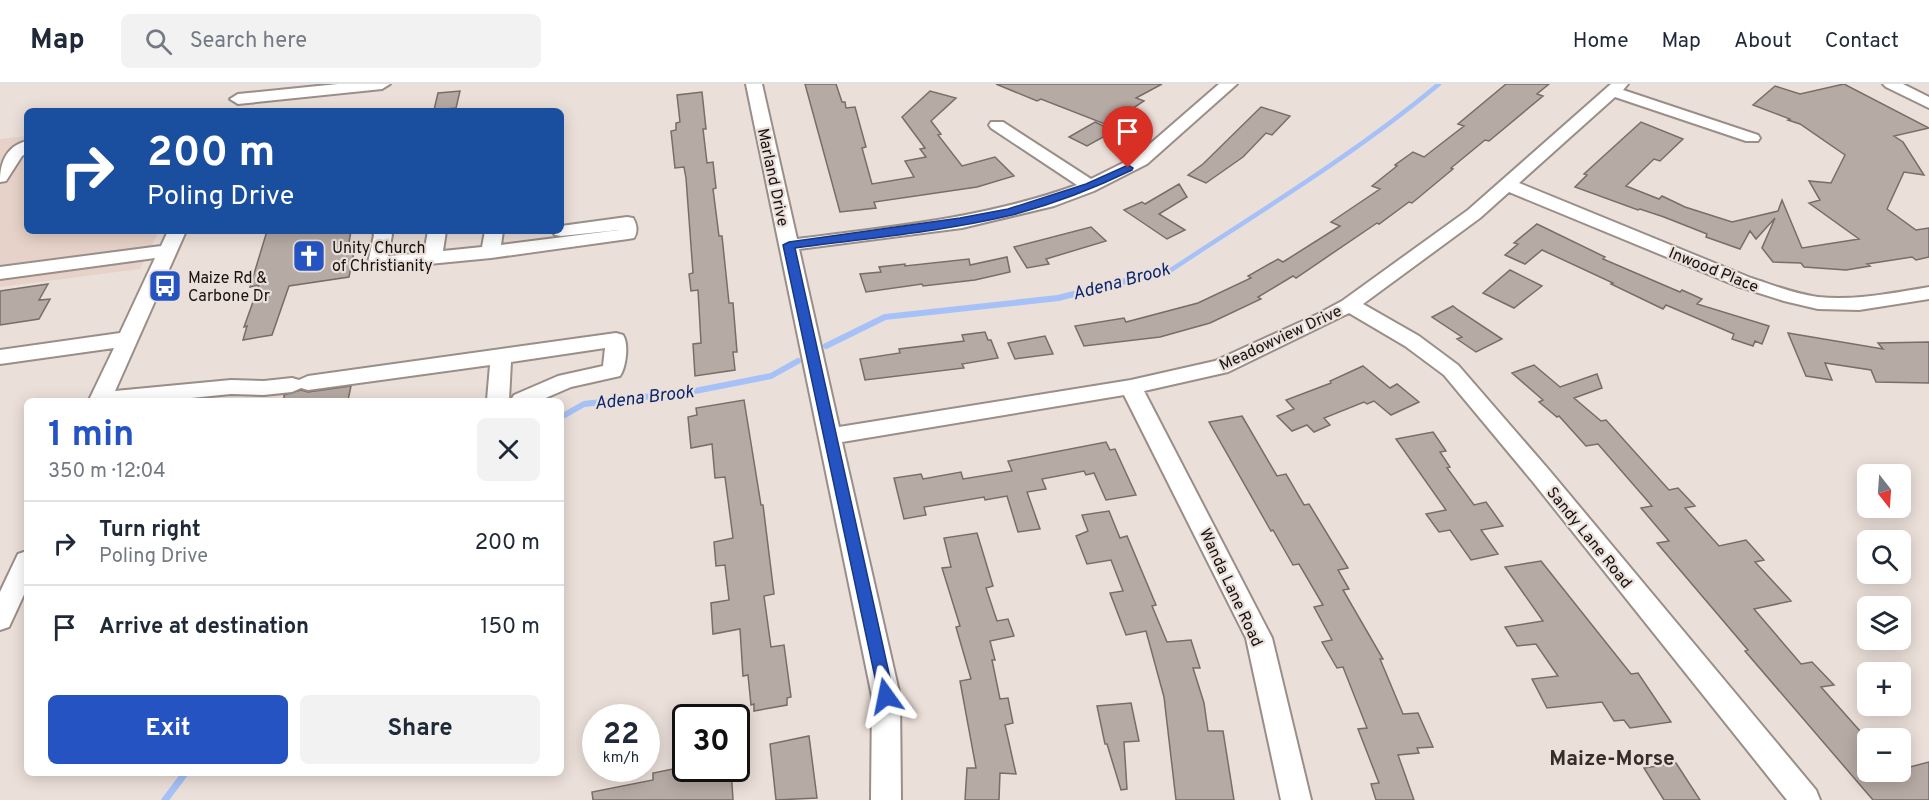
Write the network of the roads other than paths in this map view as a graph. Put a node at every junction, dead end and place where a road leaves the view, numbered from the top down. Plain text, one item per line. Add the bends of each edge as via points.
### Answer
1 (245, 84) edge
2 (379, 84) edge
3 (754, 84) edge
4 (1229, 84) edge
5 (1891, 84) edge
6 (321, 87) edge
7 (1616, 88) edge
8 (1929, 103) edge
9 (235, 105) edge
10 (997, 125) dead end
11 (1752, 138) dead end
12 (24, 148) edge
13 (0, 177) edge
14 (1508, 185) junction
15 (1090, 186) junction
16 (564, 230) edge
17 (176, 234) edge
18 (382, 234) edge
19 (436, 234) edge
20 (540, 234) edge
21 (493, 241) edge
22 (789, 245) junction
23 (167, 251) junction
24 (432, 258) junction
25 (0, 273) edge
26 (1929, 292) edge
27 (1349, 305) junction
28 (127, 339) junction
29 (556, 348) junction
30 (501, 356) junction
31 (0, 357) edge
32 (554, 385) junction
33 (1131, 387) junction
34 (223, 394) edge
35 (176, 396) edge
36 (102, 398) edge
37 (138, 398) edge
38 (498, 398) edge
39 (526, 398) edge
40 (830, 436) junction
41 (24, 567) edge
42 (0, 619) edge
43 (885, 800) edge
44 (1296, 800) edge
45 (1805, 800) edge

1 - 9 street
2 - 6 street
3 - 22 street, Marland Drive
4 - 15 street via 1193,112 1163,143 1128,168
5 - 8 street
6 - 9 street
7 - 11 street
7 - 14 street, Meadowview Drive
10 - 15 street
12 - 13 street
14 - 26 street, Inwood Place via 1743,282 1784,295 1818,303 1859,304
14 - 27 street, Meadowview Drive
15 - 22 street via 1011,212 960,222
16 - 21 street via 627,222 628,234
17 - 23 street
18 - 24 street via 377,263
19 - 24 street
20 - 21 street
21 - 24 street
22 - 40 street, Marland Drive
23 - 25 street
23 - 28 street
27 - 33 street, Meadowview Drive via 1221,367
27 - 45 street, Sandy Lane Road via 1412,341 1450,370
28 - 31 street
28 - 36 street
29 - 30 street
29 - 32 street
29 - 32 street via 616,340 613,371
30 - 34 street
30 - 38 street
32 - 39 street
33 - 40 street, Meadowview Drive
33 - 44 street, Wanda Lane Road via 1259,638
34 - 35 street
35 - 37 street
40 - 43 street, Marland Drive via 886,696
41 - 42 street

